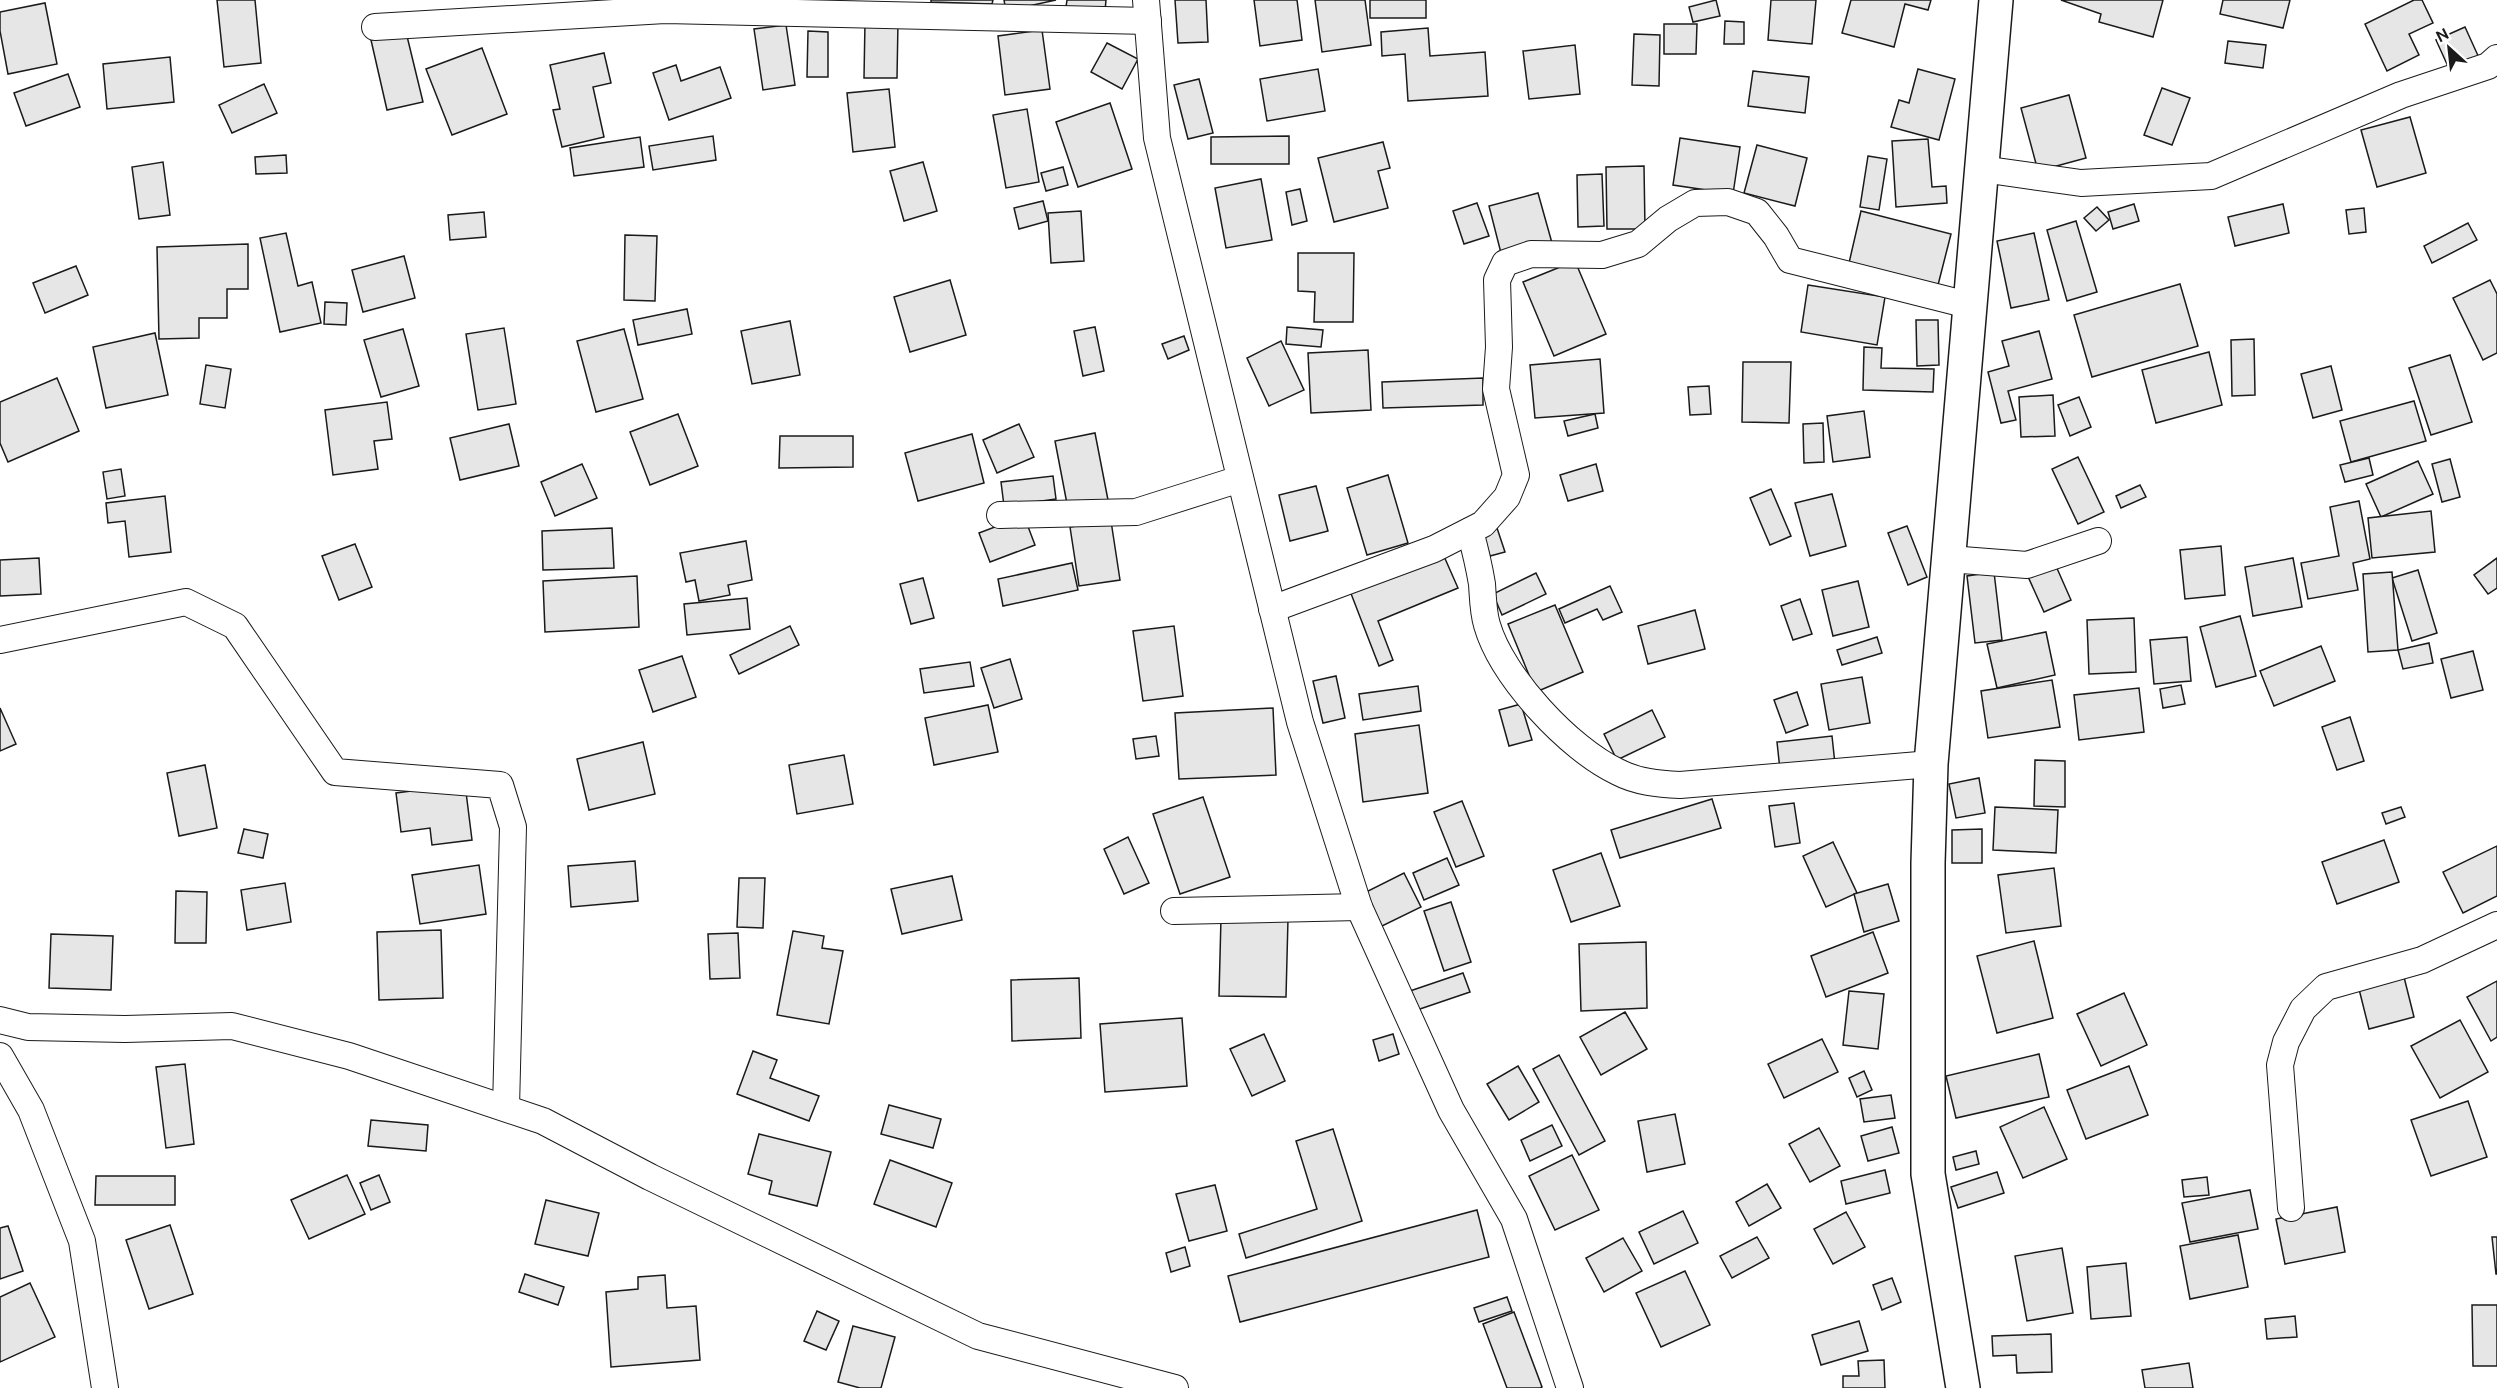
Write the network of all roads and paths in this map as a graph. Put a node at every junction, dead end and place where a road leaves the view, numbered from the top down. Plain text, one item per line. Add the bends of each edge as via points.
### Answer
1 (1996, 0) edge
2 (1147, 11) edge
3 (375, 27) dead end
4 (2497, 58) edge
5 (1982, 169) junction
6 (1972, 306) junction
7 (1240, 479) junction
8 (1000, 515) dead end
9 (1470, 531) junction
10 (2098, 540) dead end
11 (1949, 559) junction
12 (1272, 609) junction
13 (0, 640) edge
14 (1931, 764) junction
15 (1359, 907) junction
16 (1174, 911) dead end
17 (2497, 925) edge
18 (0, 1020) edge
19 (0, 1056) edge
20 (506, 1108) junction
21 (2291, 1208) dead end
22 (1112, 1379) edge
23 (105, 1388) edge
24 (1175, 1388) edge
25 (1570, 1388) edge
26 (1963, 1388) edge

1 - 5 street
2 - 3 street via 665,10
2 - 7 street via 1156,138
4 - 5 street via 2488,66 2401,95 2211,176 2081,183
5 - 6 street
6 - 9 street via 1790,260 1757,212 1728,202 1695,203 1638,244 1602,255 1531,254 1505,263 1497,280 1496,389 1515,475 1507,497 1484,524
6 - 11 street
7 - 8 street via 1136,512
7 - 12 street
9 - 12 street via 1434,549
9 - 14 street via 1486,624 1500,659 1522,690 1555,723 1589,755 1618,772 1652,783 1680,786
10 - 11 street via 2027,565
11 - 14 street
12 - 15 street via 1300,722
13 - 20 street via 186,602 235,626 335,772 500,784 513,827
14 - 26 street via 1928,1174
15 - 16 street
15 - 25 street via 1451,1110 1514,1219
17 - 21 street via 2422,960 2326,987 2303,1009 2286,1042 2280,1065
18 - 20 street via 50,1028 232,1026 349,1056
19 - 23 street via 31,1110 82,1241
20 - 22 street via 543,1121 978,1336
22 - 24 street

